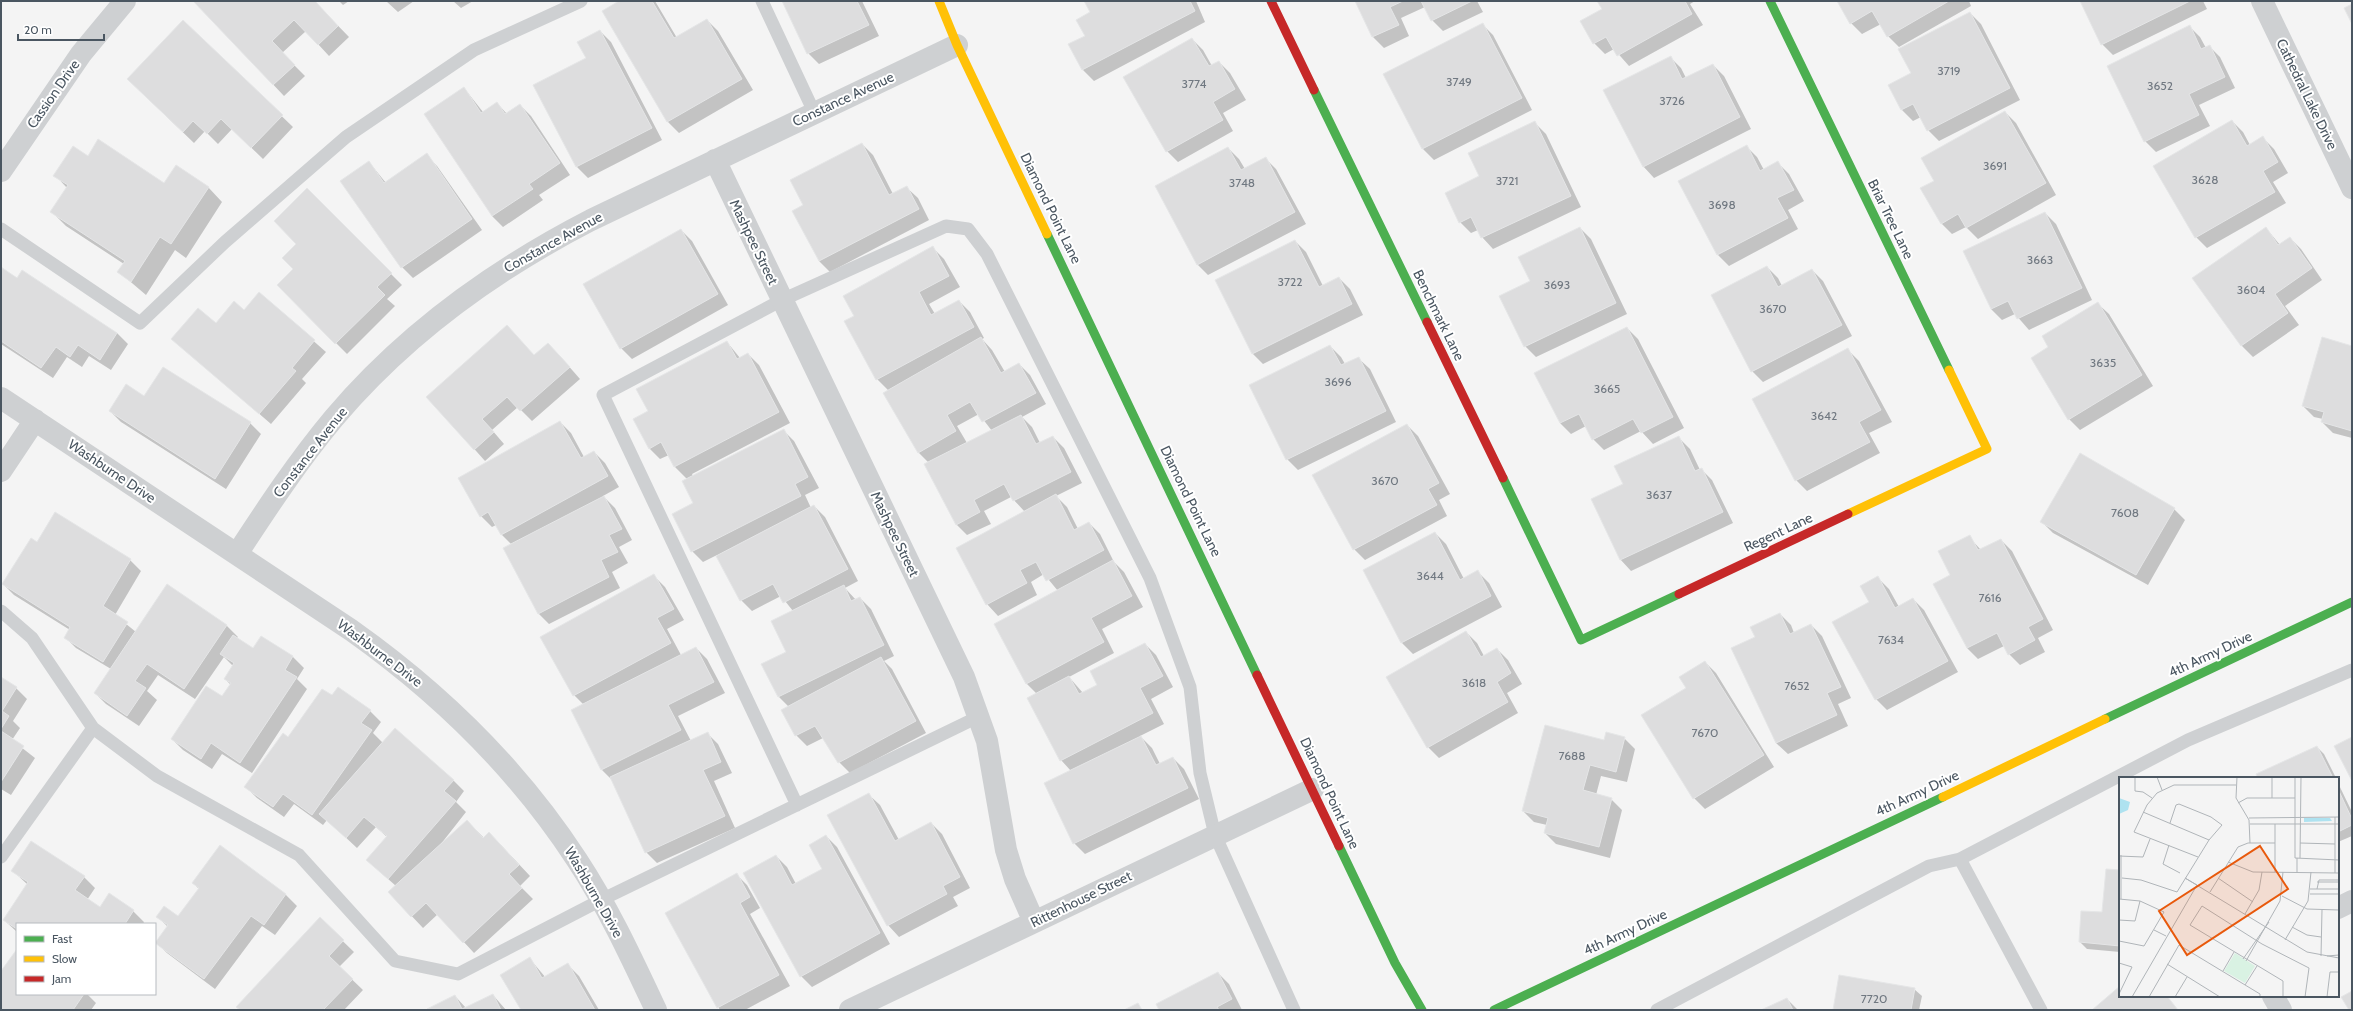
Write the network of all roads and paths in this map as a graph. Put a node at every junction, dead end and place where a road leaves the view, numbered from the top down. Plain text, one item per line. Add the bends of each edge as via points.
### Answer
1 (125, 1) edge
2 (581, 1) edge
3 (762, 1) edge
4 (939, 1) edge
5 (1272, 1) edge
6 (1770, 1) edge
7 (2262, 1) edge
8 (957, 45) junction
9 (814, 112) junction
10 (715, 160) junction
11 (1, 172) edge
12 (2352, 188) edge
13 (1, 229) edge
14 (782, 300) junction
15 (1, 398) edge
16 (35, 420) junction
17 (1987, 449) joint
18 (1, 471) edge
19 (237, 554) junction
20 (2352, 602) edge
21 (1, 611) edge
22 (1581, 640) joint
23 (2352, 670) edge
24 (980, 716) junction
25 (93, 728) junction
26 (1313, 790) junction
27 (797, 805) junction
28 (1215, 835) junction
29 (1, 857) edge
30 (1960, 859) junction
31 (601, 900) junction
32 (2352, 901) edge
33 (2339, 908) edge
34 (1034, 922) junction
35 (2274, 997) edge
36 (656, 1010) edge
37 (850, 1010) edge
38 (1294, 1010) edge
39 (1422, 1010) edge
40 (1494, 1010) edge
41 (1656, 1010) edge
42 (2041, 1010) edge
43 (2281, 1010) edge

1 - 11 street, Cassion Drive via 81,54
2 - 13 lane via 474,50 346,137 225,242 140,323
3 - 9 lane
4 - 8 street, Diamond Point Lane
5 - 22 street, Benchmark Lane
6 - 17 street, Briar Tree Lane
7 - 12 street, Cathedral Lake Drive
8 - 9 street, Constance Avenue
8 - 26 street, Diamond Point Lane
9 - 10 street, Constance Avenue
10 - 14 street, Mashpee Street
10 - 19 street, Constance Avenue via 550,241 478,287 434,320 399,350 334,418 305,454
14 - 24 street, Mashpee Street via 964,677
14 - 27 lane via 603,395
14 - 28 lane via 946,226 968,229 987,254 1150,578 1190,688 1200,773
15 - 16 street, Washburne Drive
16 - 18 street
16 - 19 street, Washburne Drive
17 - 22 street, Regent Lane
19 - 31 street, Washburne Drive via 389,657 460,717 492,750 542,810
20 - 40 street, 4th Army Drive
21 - 25 lane via 32,638
23 - 30 lane via 2188,740
24 - 27 lane
24 - 34 street, Mashpee Street via 987,741 1006,850 1015,879
25 - 29 lane
25 - 31 lane via 157,776 299,855 395,961 458,974
26 - 28 street, Rittenhouse Street
26 - 39 street, Diamond Point Lane via 1395,963
27 - 31 lane
28 - 34 street, Rittenhouse Street
28 - 38 lane
30 - 41 lane via 1929,866
30 - 42 lane
31 - 36 street, Washburne Drive
32 - 33 street
34 - 37 street, Rittenhouse Street
35 - 43 street

